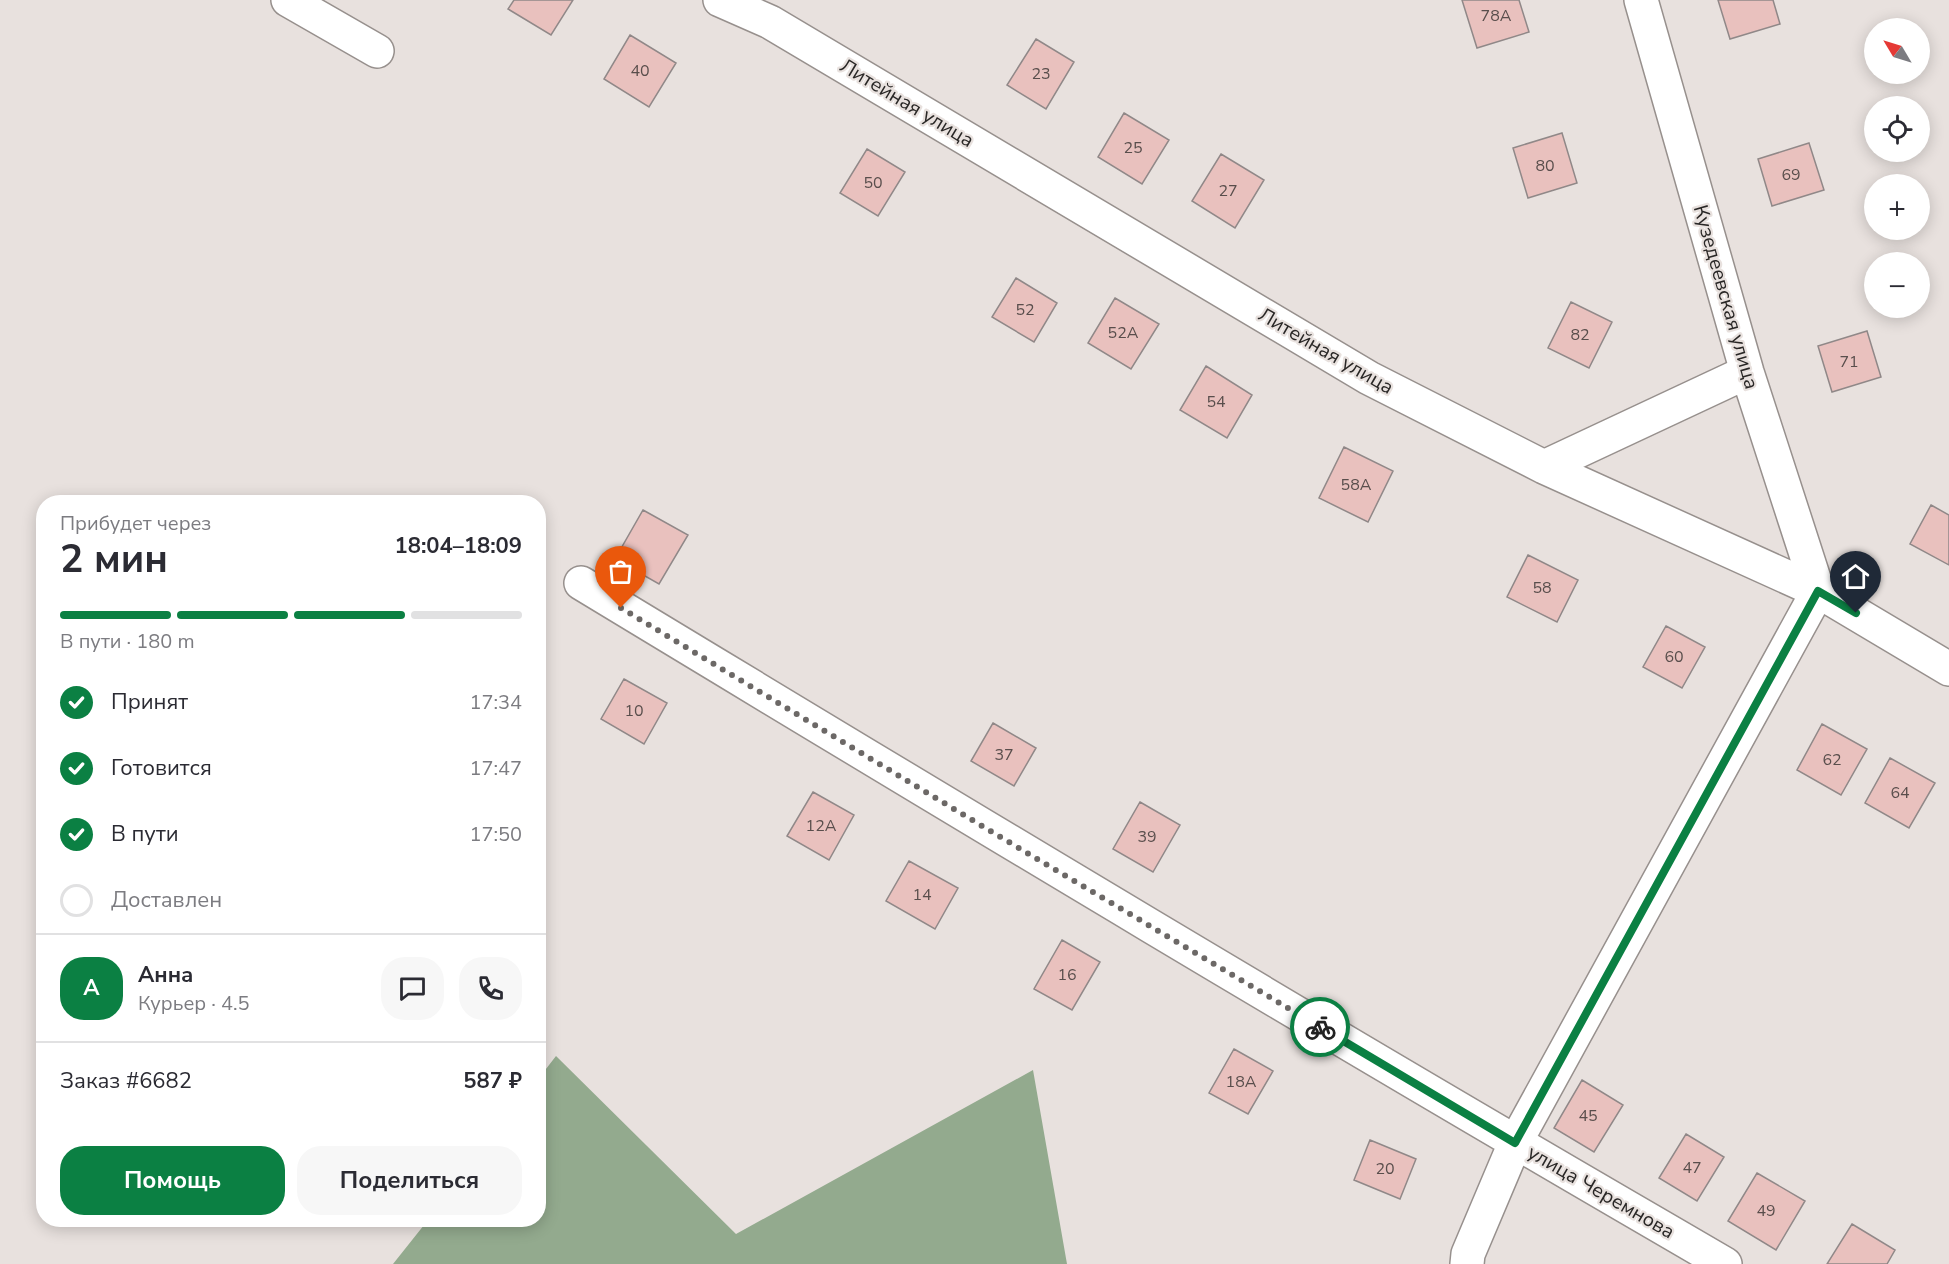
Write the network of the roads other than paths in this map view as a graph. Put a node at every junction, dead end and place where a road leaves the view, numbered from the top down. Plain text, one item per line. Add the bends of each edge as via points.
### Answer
1 (288, 0) edge
2 (720, 0) edge
3 (1641, 0) edge
4 (767, 11) edge
5 (377, 51) dead end
6 (1747, 372) junction
7 (1544, 467) junction
8 (581, 583) dead end
9 (1818, 591) junction
10 (1949, 669) edge
11 (1515, 1143) junction
12 (1467, 1264) edge
13 (1725, 1264) edge

1 - 5 street
2 - 4 street, Литейная улица
3 - 6 street, Кузедеевская улица
4 - 7 street, Литейная улица via 1369,378
6 - 7 street
6 - 9 street, Кузедеевская улица
7 - 9 street, Литейная улица
8 - 11 street, улица Черемнова
9 - 10 street, Литейная улица
9 - 11 street
11 - 12 street
11 - 13 street, улица Черемнова

